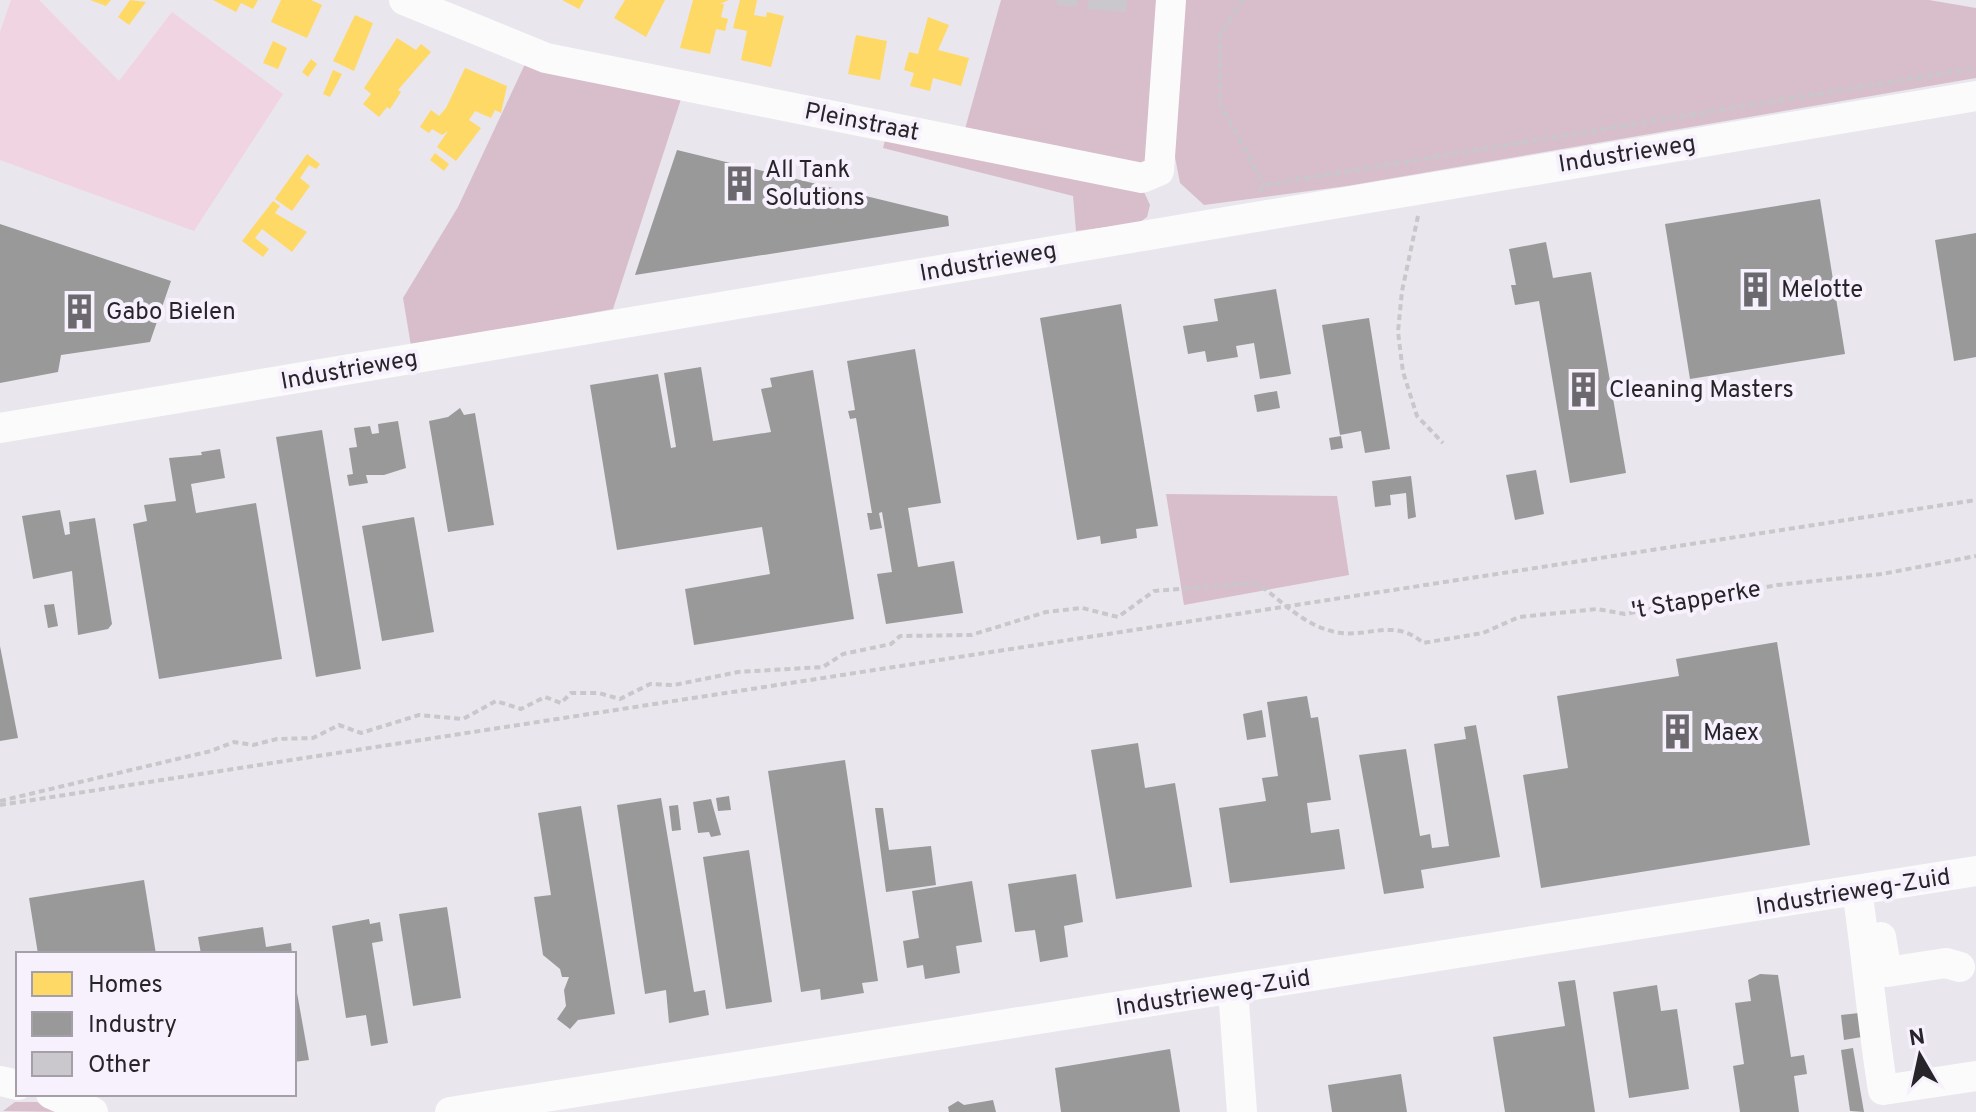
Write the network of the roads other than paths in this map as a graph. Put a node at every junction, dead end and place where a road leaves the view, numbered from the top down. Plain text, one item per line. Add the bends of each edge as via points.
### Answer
1 (404, 0) edge
2 (1171, 0) edge
3 (1976, 96) edge
4 (0, 428) edge
5 (1976, 871) edge
6 (1865, 889) junction
7 (1968, 965) edge
8 (1872, 988) junction
9 (1233, 989) junction
10 (1976, 1076) edge
11 (56, 1096) edge
12 (93, 1112) edge
13 (450, 1112) edge
14 (1242, 1112) edge

1 - 2 street, Pleinstraat via 546,58 1142,178 1159,171
3 - 4 street, Industrieweg
5 - 6 street, Industrieweg-Zuid
6 - 7 street via 1887,972
6 - 8 street
6 - 9 street, Industrieweg-Zuid
7 - 8 street via 1946,975
8 - 10 street via 1883,1090
9 - 13 street, Industrieweg-Zuid
9 - 14 street
11 - 12 street

